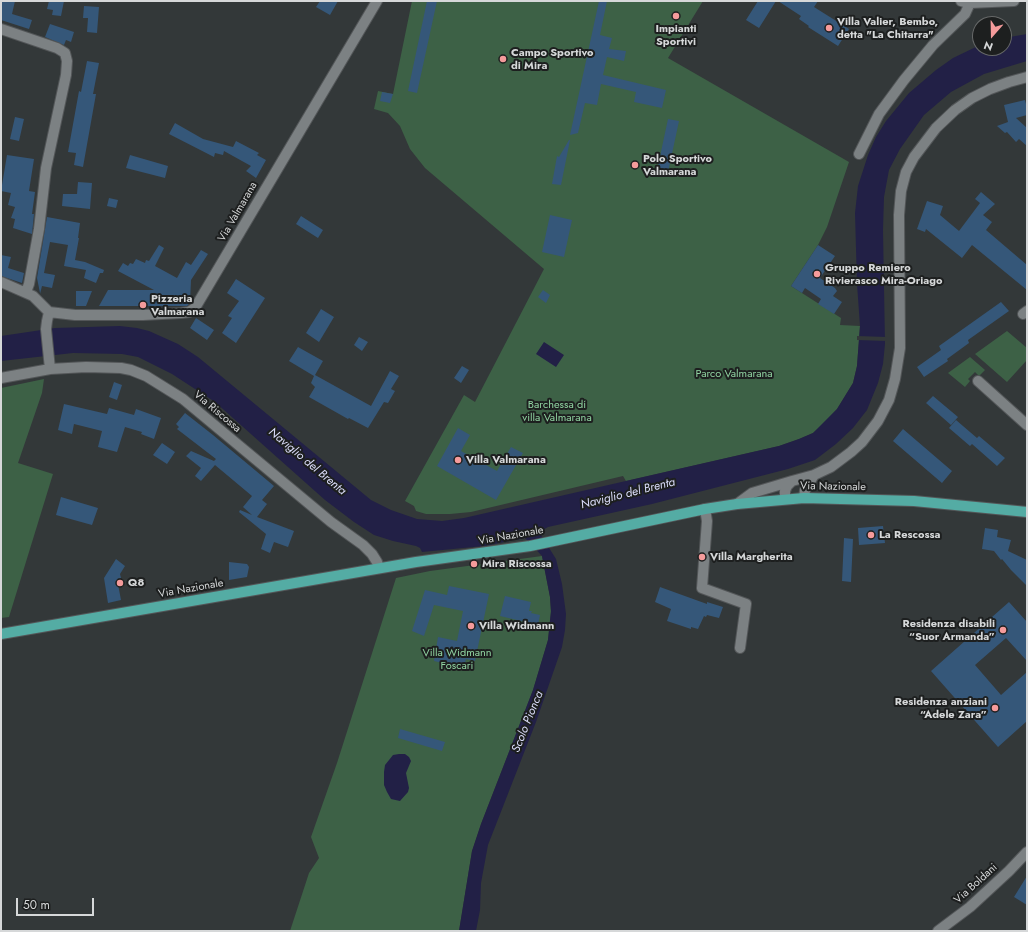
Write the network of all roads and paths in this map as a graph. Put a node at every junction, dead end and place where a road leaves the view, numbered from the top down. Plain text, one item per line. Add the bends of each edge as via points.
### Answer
1 (377, 1) edge
2 (1014, 1) edge
3 (966, 2) edge
4 (1, 29) edge
5 (1027, 77) edge
6 (859, 154) dead end
7 (1, 282) edge
8 (26, 292) junction
9 (50, 312) junction
10 (50, 366) junction
11 (1, 378) edge
12 (978, 381) dead end
13 (1027, 425) edge
14 (814, 475) junction
15 (792, 481) junction
16 (804, 498) junction
17 (785, 499) junction
18 (737, 504) junction
19 (705, 509) junction
20 (1027, 512) edge
21 (379, 568) junction
22 (1, 634) edge
23 (740, 648) dead end
24 (1026, 856) edge
25 (938, 931) edge

1 - 9 street, Via Valmarana via 195,308 189,312 143,315 75,315
2 - 3 street
3 - 6 street via 965,14 933,45 879,114
4 - 8 street via 57,48 65,53 67,61
5 - 14 street via 990,89 955,110 924,143 906,172 898,215 900,348 889,400 878,421 862,442 831,467
7 - 8 street
8 - 9 street
9 - 10 street via 46,328
10 - 11 street, Via Riscossa
10 - 21 street, Via Riscossa via 121,368 146,376 160,384 183,399 331,522 363,545 372,554
12 - 13 street
14 - 15 street
14 - 16 street via 805,490
15 - 17 street via 785,491
15 - 18 street via 752,493
16 - 17 main road, Via Nazionale
16 - 20 main road, Via Nazionale via 914,501
17 - 18 main road, Via Nazionale
18 - 19 main road, Via Nazionale
19 - 21 main road, Via Nazionale via 530,546
19 - 23 street via 707,520 702,588 746,604
21 - 22 main road, Via Nazionale
24 - 25 street, Via Boldani via 970,907

